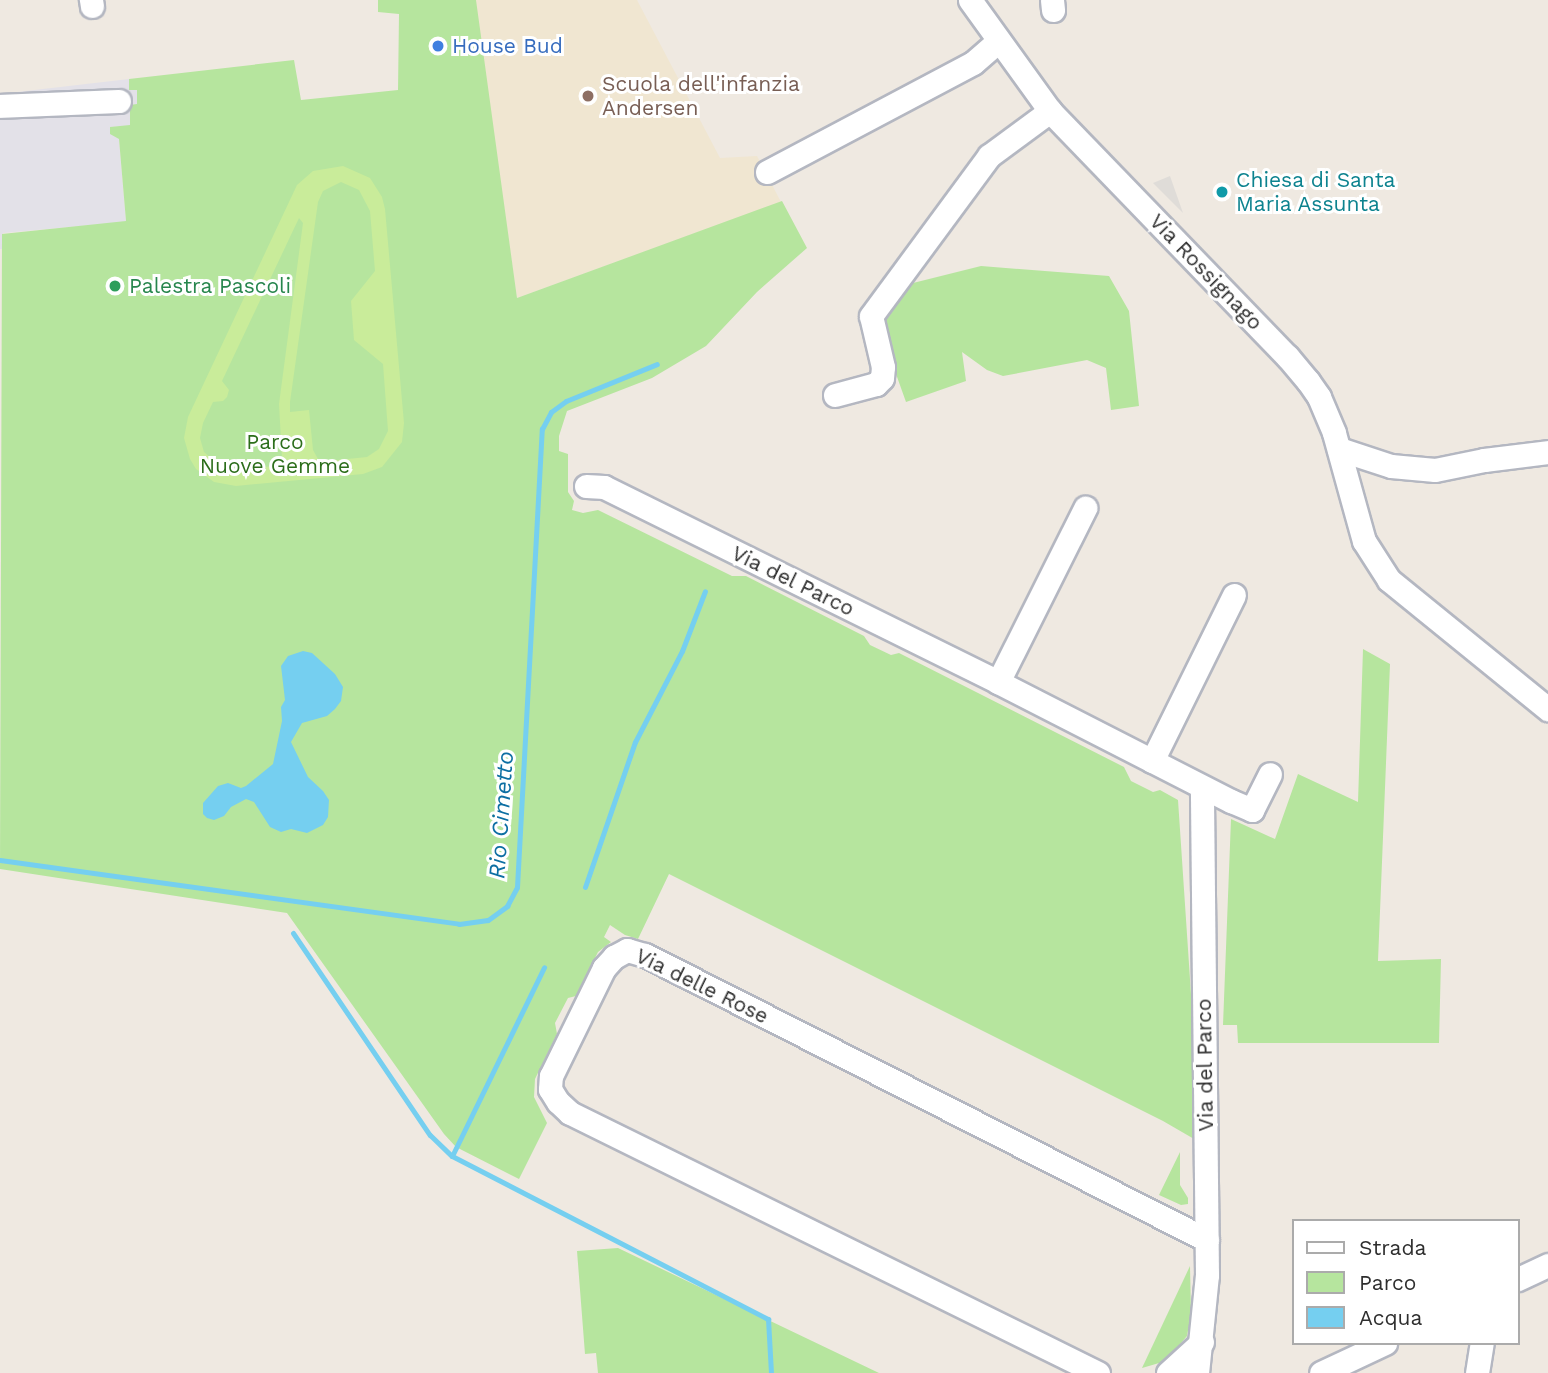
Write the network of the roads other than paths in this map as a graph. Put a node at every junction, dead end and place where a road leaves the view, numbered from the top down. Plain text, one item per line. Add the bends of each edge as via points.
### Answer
1 (970, 0) edge
2 (997, 42) junction
3 (119, 101) dead end
4 (0, 106) edge
5 (1050, 111) junction
6 (767, 172) dead end
7 (835, 395) dead end
8 (1339, 449) junction
9 (1548, 452) edge
10 (586, 486) dead end
11 (1085, 508) dead end
12 (1234, 595) dead end
13 (999, 682) junction
14 (1548, 709) edge
15 (1152, 761) junction
16 (1270, 774) dead end
17 (1202, 788) junction
18 (1207, 1240) junction
19 (1548, 1265) edge
20 (1520, 1278) edge
21 (1202, 1342) junction
22 (1381, 1345) edge
23 (1482, 1345) edge
24 (1094, 1373) edge
25 (1168, 1373) edge
26 (1197, 1373) edge
27 (1321, 1373) edge
28 (1477, 1373) edge

1 - 2 street, Via Rossignago
2 - 5 street, Via Rossignago
2 - 6 street via 973,63
3 - 4 street
5 - 7 street via 989,156 871,316 882,378 876,384
5 - 8 street, Via Rossignago via 1287,356 1319,397
8 - 9 street via 1391,466 1423,470
8 - 14 street, Via Rossignago via 1364,541 1389,580
10 - 13 street, Via del Parco via 604,487
11 - 13 street
12 - 15 street
13 - 15 street, Via del Parco
15 - 17 street, Via del Parco
16 - 17 street, Via del Parco via 1252,810
17 - 18 street, Via del Parco
18 - 21 street, Via del Parco
18 - 24 street, Via delle Rose via 645,955 627,950 604,968 551,1076 550,1089 570,1113
19 - 20 street
21 - 25 street
21 - 26 street, Via del Parco
22 - 27 street
23 - 28 street

